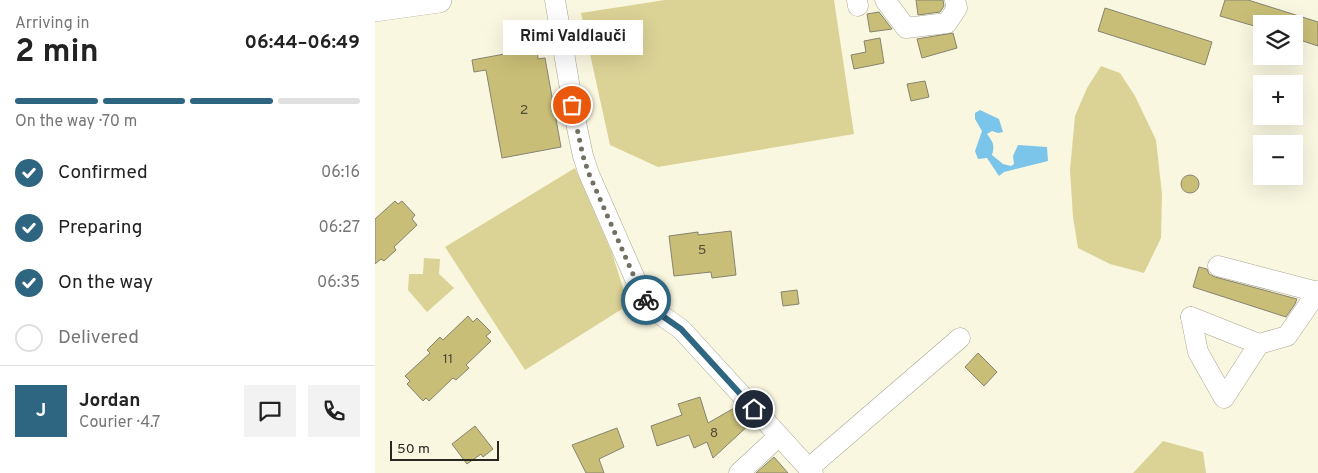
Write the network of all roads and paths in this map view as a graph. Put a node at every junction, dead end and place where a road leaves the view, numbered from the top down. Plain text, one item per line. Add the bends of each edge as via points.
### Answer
1 (439, 0) edge
2 (555, 0) edge
3 (885, 0) edge
4 (955, 0) edge
5 (375, 9) edge
6 (1218, 266) dead end
7 (1318, 292) edge
8 (960, 338) dead end
9 (1259, 344) dead end
10 (779, 436) junction
11 (811, 471) edge
12 (739, 473) edge

1 - 5 main road
2 - 10 street via 583,156 640,290 651,308 681,329
3 - 4 street via 906,28 947,23 957,8
6 - 7 street
7 - 9 street via 1287,336
8 - 11 street
10 - 11 street
10 - 12 street

